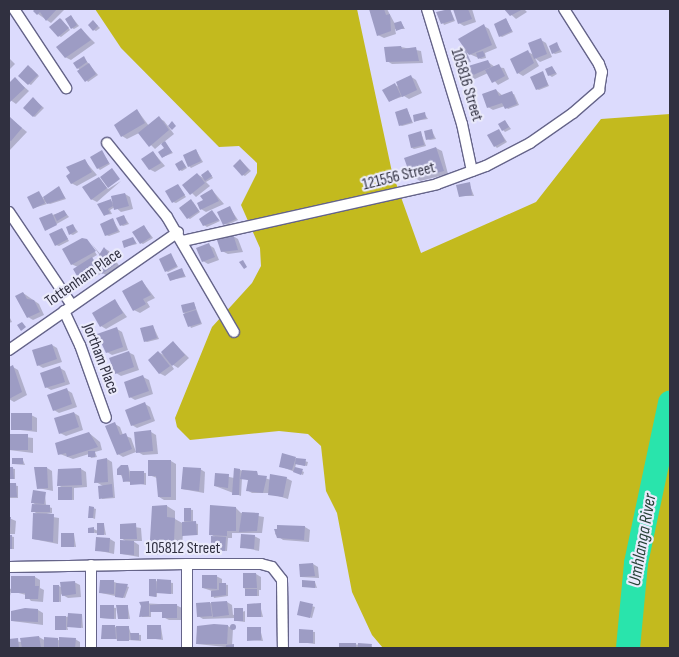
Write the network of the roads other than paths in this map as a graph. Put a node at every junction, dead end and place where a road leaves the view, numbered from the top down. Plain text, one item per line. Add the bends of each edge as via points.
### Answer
1 (14, 9) edge
2 (427, 9) edge
3 (564, 9) edge
4 (66, 88) dead end
5 (108, 143) dead end
6 (472, 171) junction
7 (9, 212) edge
8 (180, 236) junction
9 (68, 308) junction
10 (234, 332) dead end
11 (9, 350) edge
12 (106, 418) dead end
13 (186, 564) junction
14 (91, 565) junction
15 (9, 567) edge
16 (91, 648) edge
17 (187, 648) edge
18 (283, 648) edge

1 - 4 street
2 - 6 street, 105816 Street via 462,124
3 - 6 street, 121556 Street via 599,64 602,72 599,90 573,114 530,143
5 - 8 street
6 - 8 street, 121556 Street via 437,184
7 - 9 street, Jortham Place
8 - 9 street, Tottenham Place
8 - 10 street
9 - 11 street, Tottenham Place
9 - 12 street, Jortham Place
13 - 14 street, 105812 Street
13 - 17 street
13 - 18 street, 105812 Street via 260,564 272,567 282,580
14 - 15 street, 105812 Street
14 - 16 street

